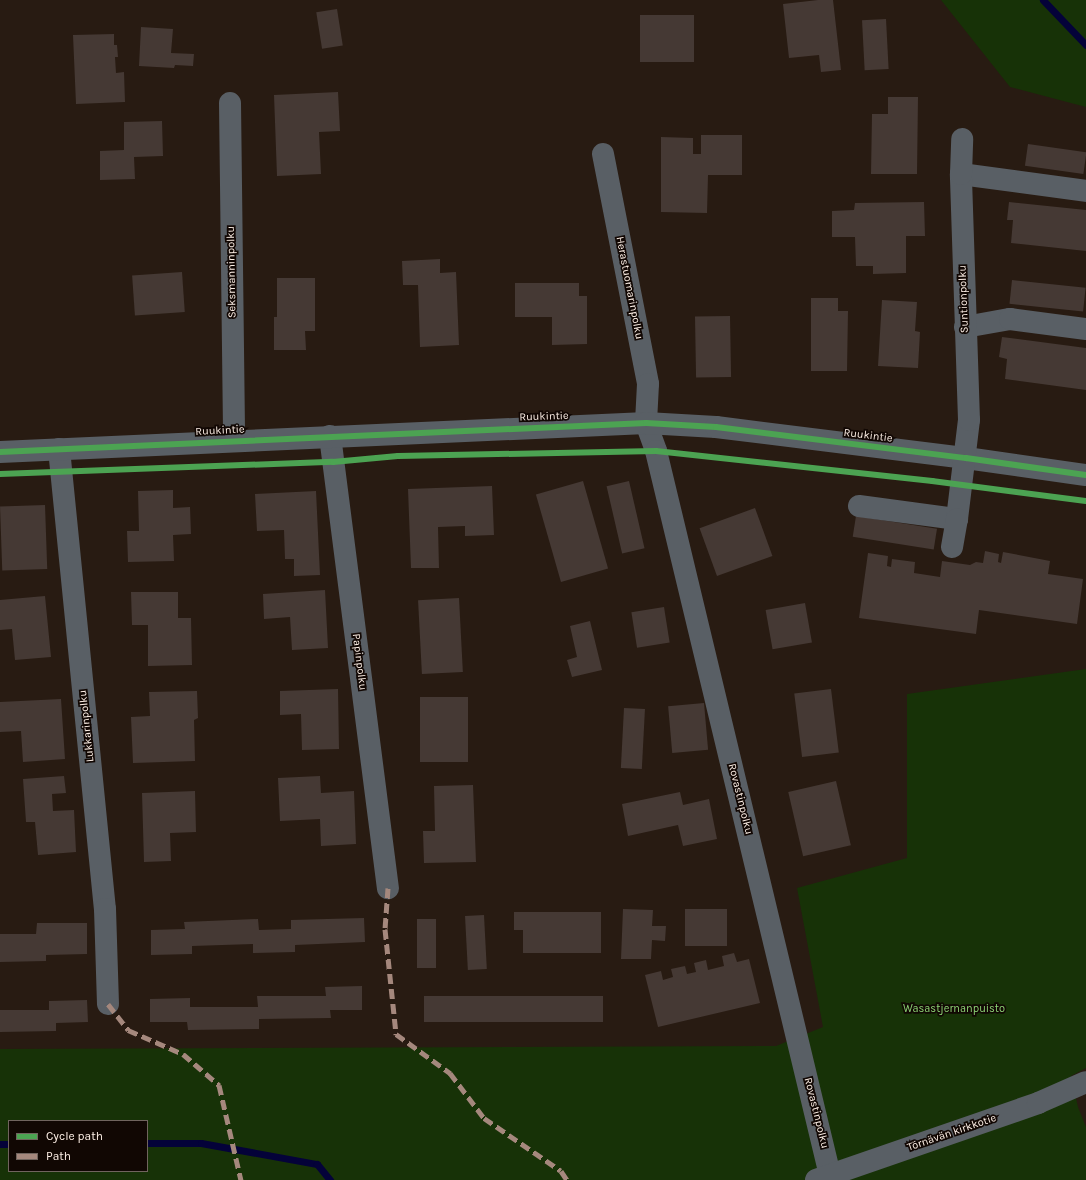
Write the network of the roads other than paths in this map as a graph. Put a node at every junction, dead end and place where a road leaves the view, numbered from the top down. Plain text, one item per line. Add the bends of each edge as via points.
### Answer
1 (230, 103) dead end
2 (962, 139) dead end
3 (603, 154) dead end
4 (961, 174) junction
5 (1086, 191) edge
6 (965, 327) junction
7 (1086, 329) edge
8 (646, 423) junction
9 (330, 436) junction
10 (234, 440) junction
11 (60, 449) junction
12 (0, 452) edge
13 (966, 458) junction
14 (1086, 475) edge
15 (859, 506) dead end
16 (957, 519) junction
17 (952, 547) dead end
18 (388, 888) dead end
19 (108, 1004) dead end
20 (1086, 1082) edge
21 (823, 1177) edge

1 - 10 street, Seksmanninpolku
2 - 4 street, Suntionpolku
3 - 8 street, Herastuomarinpolku via 648,384
4 - 5 street
4 - 6 street, Suntionpolku
6 - 7 street via 1010,320
6 - 13 street, Suntionpolku via 969,420
8 - 9 street, Ruukintie
8 - 13 street, Ruukintie via 716,427
8 - 21 street, Rovastinpolku via 656,451
9 - 10 street, Ruukintie
9 - 18 street, Papinpolku
10 - 11 street, Ruukintie
11 - 12 street, Ruukintie
11 - 19 street, Lukkarinpolku via 105,909
13 - 14 street, Ruukintie
13 - 16 street, Suntionpolku
15 - 16 street
16 - 17 street, Suntionpolku
20 - 21 street, Törnävän kirkkotie via 1038,1103

